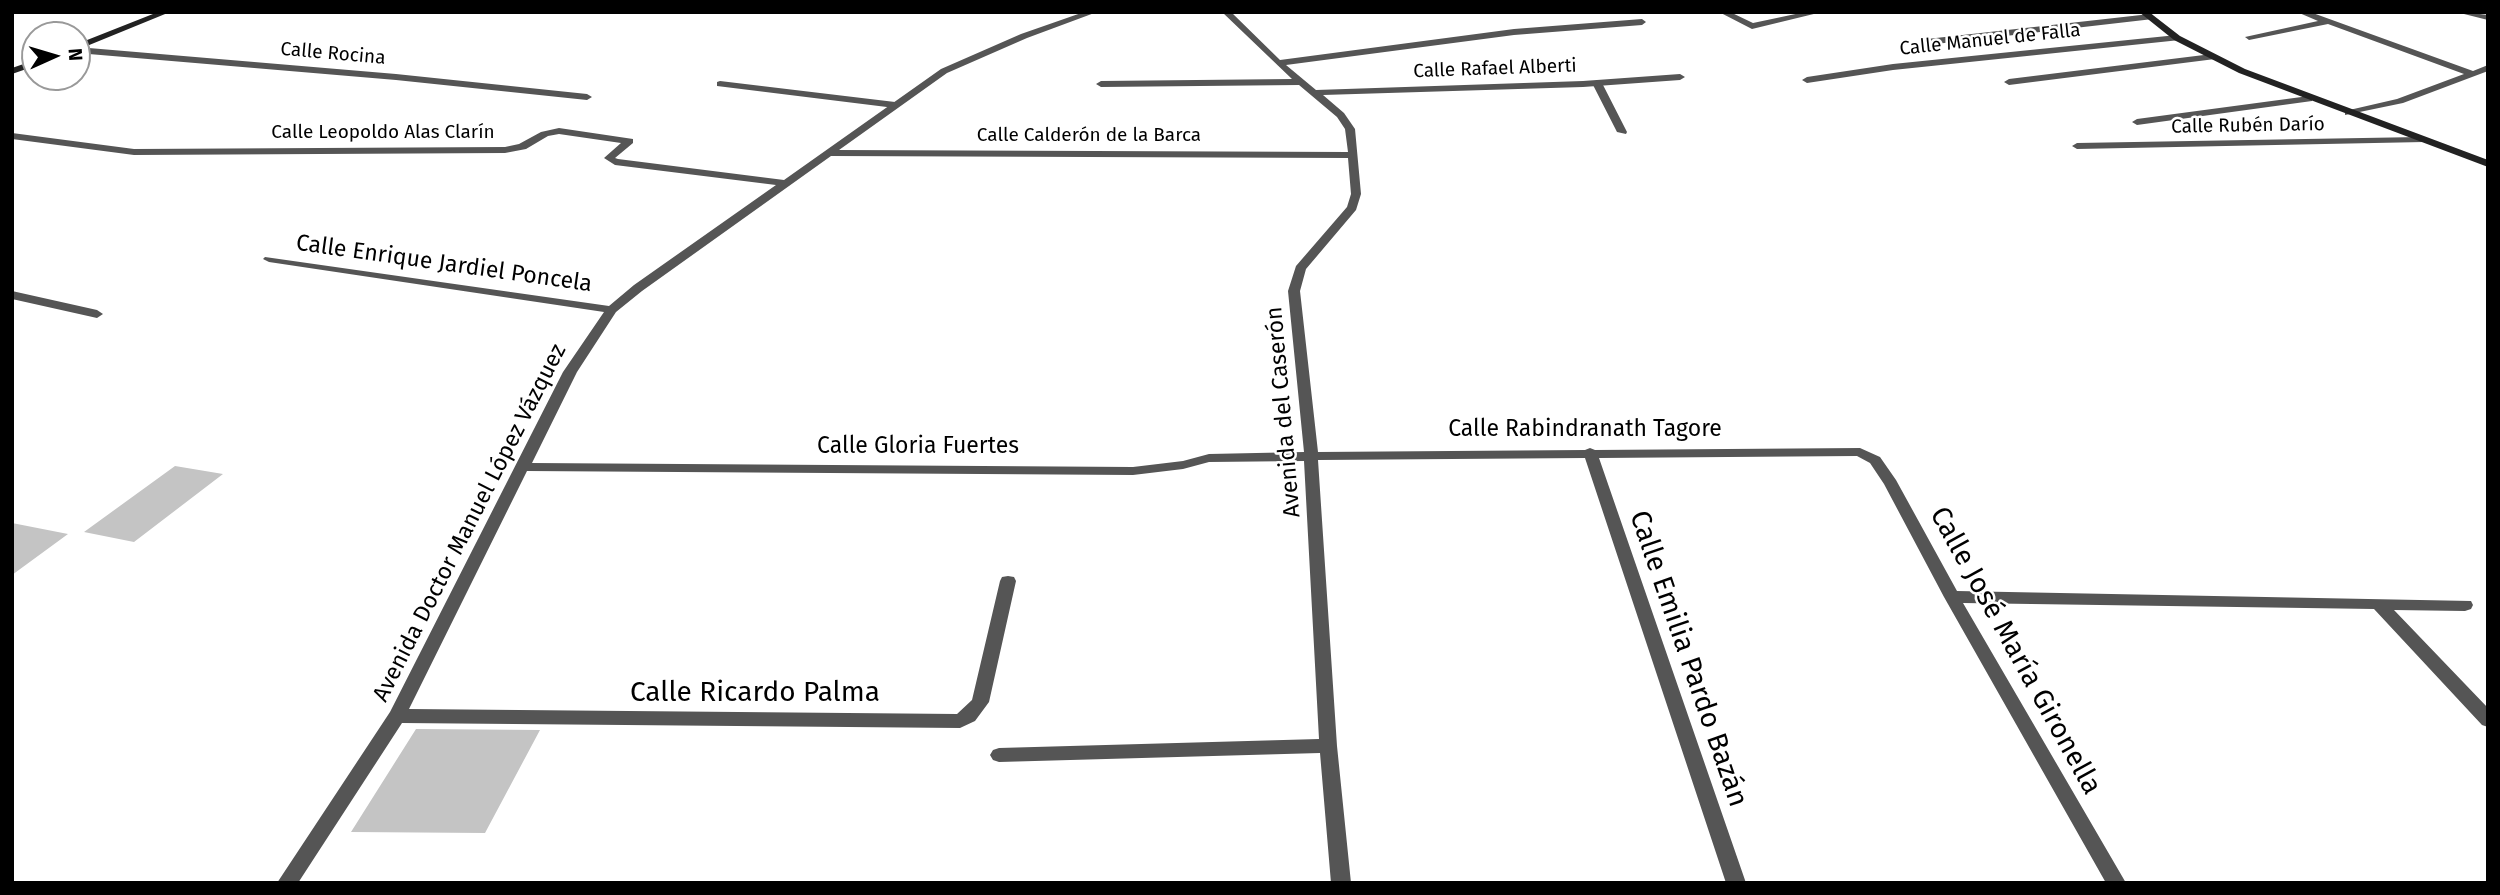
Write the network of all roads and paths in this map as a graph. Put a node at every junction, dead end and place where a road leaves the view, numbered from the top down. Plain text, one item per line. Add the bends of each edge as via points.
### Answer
1 (166, 12) edge
2 (1093, 12) edge
3 (1226, 12) edge
4 (1723, 12) edge
5 (1818, 12) edge
6 (2301, 12) edge
7 (2467, 12) edge
8 (2146, 15) edge
9 (2488, 18) edge
10 (1643, 22) dead end
11 (2328, 22) junction
12 (2249, 37) dead end
13 (2177, 38) junction
14 (91, 42) edge
15 (1927, 42) dead end
16 (91, 49) edge
17 (2212, 57) junction
18 (1278, 63) junction
19 (2488, 68) edge
20 (2471, 73) junction
21 (1680, 76) dead end
22 (1807, 80) dead end
23 (1299, 82) junction
24 (2009, 82) dead end
25 (1597, 83) junction
26 (720, 84) dead end
27 (1101, 84) dead end
28 (1312, 93) junction
29 (587, 97) dead end
30 (2309, 99) junction
31 (895, 104) junction
32 (2348, 113) junction
33 (2137, 122) dead end
34 (1622, 132) dead end
35 (12, 136) edge
36 (2420, 140) junction
37 (2077, 146) dead end
38 (825, 153) junction
39 (1353, 155) junction
40 (2488, 164) edge
41 (784, 183) junction
42 (269, 259) dead end
43 (12, 295) edge
44 (612, 310) junction
45 (97, 314) dead end
46 (1590, 452) junction
47 (1860, 452) joint
48 (1311, 456) junction
49 (523, 467) junction
50 (1007, 581) dead end
51 (1952, 597) junction
52 (2379, 604) junction
53 (2465, 605) dead end
54 (397, 716) junction
55 (2488, 720) edge
56 (1328, 746) junction
57 (999, 755) dead end
58 (287, 883) edge
59 (1341, 883) edge
60 (1736, 883) edge
61 (2116, 883) edge

1 - 14 street
2 - 31 street, Avenida Doctor Manuel López Vázquez via 978,54
3 - 18 street, Avenida del Caserón
4 - 5 street via 1752,26
6 - 11 street
7 - 9 street
8 - 13 street
8 - 15 street
10 - 18 street via 1514,32
11 - 12 street
11 - 20 street
13 - 17 street
13 - 22 street, Calle Manuel de Falla
16 - 29 street, Calle Rocina
17 - 24 street
17 - 30 street
18 - 23 street, Avenida del Caserón
19 - 20 street
20 - 32 street via 2400,100
21 - 25 street, Calle Rafael Alberti
23 - 27 street
23 - 28 street, Avenida del Caserón
25 - 28 street, Calle Rafael Alberti
25 - 34 street
26 - 31 street
28 - 39 street, Avenida del Caserón via 1341,115 1349,129
30 - 32 street
30 - 33 street
31 - 38 street, Avenida Doctor Manuel López Vázquez
32 - 36 street
35 - 41 street, Calle Leopoldo Alas Clarín via 134,152 505,150 559,131 629,141 609,158 615,162
36 - 37 street, Calle Rubén Darío
36 - 40 street
38 - 39 street, Calle Calderón de la Barca
38 - 41 street, Avenida Doctor Manuel López Vázquez
39 - 48 street, Avenida del Caserón via 1356,194 1352,208 1300,268 1294,291
41 - 44 street, Avenida Doctor Manuel López Vázquez
42 - 44 street, Calle Enrique Jardiel Poncela
43 - 45 street
44 - 49 street, Avenida Doctor Manuel López Vázquez via 570,372
46 - 47 street, Calle Rabindranath Tagore
46 - 48 street, Calle Rabindranath Tagore
46 - 60 street, Calle Emilia Pardo Bazán
47 - 51 street, Calle José María Gironella via 1875,460 1891,483
48 - 49 street, Calle Gloria Fuertes via 1209,458 1133,471
48 - 56 street, Avenida del Caserón
49 - 54 street, Avenida Doctor Manuel López Vázquez
50 - 54 street, Calle Ricardo Palma via 980,702 960,721
51 - 52 street
51 - 61 street, Calle José María Gironella
52 - 53 street
52 - 55 street
54 - 58 street, Avenida Doctor Manuel López Vázquez
56 - 57 street
56 - 59 street, Avenida del Caserón

